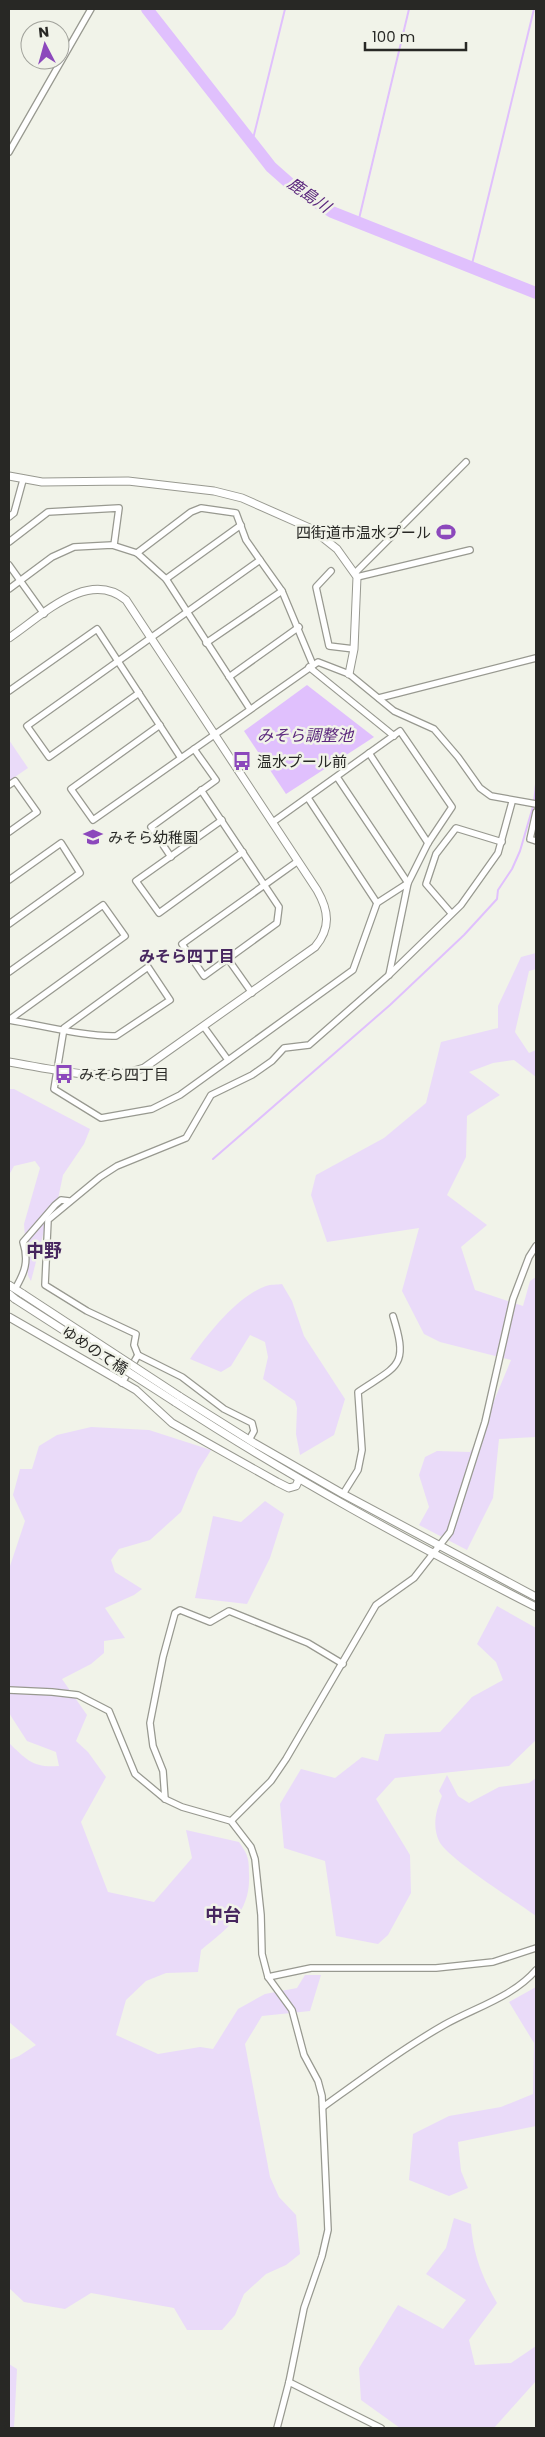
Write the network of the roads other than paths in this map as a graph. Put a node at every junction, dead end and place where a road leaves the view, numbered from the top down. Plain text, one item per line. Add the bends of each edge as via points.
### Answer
1 (91, 9) edge
2 (9, 152) edge
3 (466, 462) dead end
4 (9, 476) edge
5 (23, 480) junction
6 (9, 516) edge
7 (241, 525) junction
8 (9, 542) edge
9 (114, 545) junction
10 (470, 550) dead end
11 (137, 552) junction
12 (260, 560) junction
13 (9, 565) edge
14 (330, 570) dead end
15 (356, 575) junction
16 (166, 579) junction
17 (20, 581) junction
18 (9, 589) edge
19 (282, 591) junction
20 (186, 611) junction
21 (44, 614) junction
22 (299, 627) junction
23 (151, 637) junction
24 (9, 638) edge
25 (206, 643) junction
26 (354, 649) junction
27 (536, 658) edge
28 (118, 660) junction
29 (311, 666) junction
30 (350, 674) junction
31 (229, 677) junction
32 (9, 690) edge
33 (140, 693) junction
34 (379, 698) junction
35 (250, 709) junction
36 (160, 725) junction
37 (216, 734) junction
38 (394, 736) junction
39 (194, 749) junction
40 (369, 753) junction
41 (182, 758) junction
42 (337, 777) junction
43 (9, 786) edge
44 (201, 790) junction
45 (308, 798) junction
46 (512, 802) junction
47 (536, 804) edge
48 (536, 812) edge
49 (222, 820) junction
50 (273, 822) junction
51 (9, 832) edge
52 (536, 841) edge
53 (502, 842) junction
54 (428, 843) junction
55 (243, 852) junction
56 (171, 856) junction
57 (298, 861) junction
58 (9, 880) edge
59 (408, 883) junction
60 (265, 885) junction
61 (377, 903) junction
62 (451, 913) junction
63 (9, 924) edge
64 (228, 959) junction
65 (9, 972) edge
66 (389, 974) junction
67 (252, 993) junction
68 (9, 1020) edge
69 (204, 1027) junction
70 (64, 1028) junction
71 (228, 1060) junction
72 (9, 1062) edge
73 (57, 1069) junction
74 (69, 1201) junction
75 (536, 1246) edge
76 (12, 1287) edge
77 (12, 1296) edge
78 (393, 1316) dead end
79 (9, 1317) edge
80 (138, 1355) junction
81 (122, 1383) junction
82 (177, 1399) junction
83 (249, 1440) junction
84 (299, 1479) junction
85 (343, 1494) junction
86 (441, 1545) junction
87 (435, 1554) junction
88 (536, 1597) edge
89 (536, 1607) edge
90 (343, 1664) junction
91 (9, 1690) edge
92 (165, 1799) junction
93 (231, 1821) junction
94 (536, 1948) edge
95 (536, 1970) edge
96 (268, 1977) junction
97 (323, 2107) junction
98 (289, 2382) junction
99 (277, 2428) edge
100 (381, 2428) edge

1 - 2 street
3 - 15 street
4 - 5 street
5 - 6 street via 14,513
5 - 15 street via 138,482 242,498 312,528 337,549
7 - 11 street via 236,513 201,508
7 - 12 street via 246,540
7 - 16 street
8 - 9 street via 48,512 119,508
9 - 11 street
9 - 17 street via 74,547 52,557
10 - 15 street
11 - 16 street
12 - 19 street
12 - 20 street
13 - 17 street
14 - 26 street via 316,587 329,646
15 - 26 street
16 - 20 street
17 - 18 street
17 - 21 street
19 - 22 street
19 - 25 street
20 - 23 street
20 - 25 street
21 - 23 street via 84,590 106,589 126,600
21 - 24 street
22 - 29 street
22 - 31 street
23 - 28 street
23 - 37 street
25 - 31 street
26 - 30 street
27 - 34 street
28 - 32 street via 98,628
28 - 33 street
28 - 33 street via 27,726 49,757
29 - 30 street via 318,662
29 - 35 street
29 - 38 street
30 - 34 street
31 - 35 street
33 - 36 street
34 - 46 street via 394,710 434,729 480,788 491,796
35 - 37 street
36 - 41 street
36 - 41 street via 71,789 93,820
37 - 39 street
37 - 50 street
38 - 40 street
38 - 54 street via 400,731 452,807
39 - 41 street
39 - 44 street via 216,780
40 - 42 street
40 - 54 street
42 - 45 street
42 - 59 street
43 - 51 street via 15,781 37,812
44 - 49 street
44 - 56 street via 151,827
45 - 50 street
45 - 61 street
46 - 47 street
46 - 53 street
48 - 52 street via 530,839
49 - 55 street
49 - 56 street
50 - 57 street
53 - 62 street via 498,853 461,905
53 - 62 street via 456,828 436,854 426,884
54 - 59 street
55 - 56 street via 159,913 136,881
55 - 60 street
57 - 60 street
57 - 67 street via 324,902 327,926 322,938 309,952
58 - 63 street via 61,843 80,873
59 - 61 street
59 - 66 street
60 - 64 street via 279,907 277,923
60 - 64 street via 182,944 204,976
61 - 71 street via 351,972
62 - 66 street
64 - 67 street
65 - 68 street via 103,905 125,936
66 - 74 street via 309,1045 284,1048 252,1075 211,1095 186,1138 117,1166
67 - 69 street
68 - 70 street
69 - 71 street
69 - 73 street via 144,1068 134,1071 103,1075
70 - 70 street via 116,1036 170,1000 148,967
70 - 73 street
71 - 73 street via 180,1095 152,1109 101,1118 54,1090
72 - 73 street
74 - 76 street via 61,1200 55,1205 23,1242 26,1268
74 - 80 street via 48,1220 45,1285 87,1311 136,1334 134,1346
75 - 86 street via 513,1299 486,1422 455,1521
76 - 82 street, ゆめのて橋, bridge
77 - 82 street, ゆめのて橋, bridge
78 - 85 street via 400,1339 399,1362 358,1392 362,1450 358,1470
79 - 81 street
80 - 81 street
80 - 83 street via 188,1381 224,1409 252,1423 254,1431
81 - 84 street via 142,1395 172,1423 288,1488 296,1486
82 - 83 street
82 - 84 street via 230,1438
83 - 85 street
84 - 87 street
85 - 86 street
86 - 87 street
86 - 88 street
87 - 89 street
87 - 90 street via 414,1578 376,1604
90 - 92 street via 308,1643 229,1611 210,1622 180,1610 175,1613 162,1658 150,1723 153,1746 163,1771
90 - 93 street via 271,1781
91 - 92 street via 78,1695 109,1711 135,1774
92 - 93 street
93 - 96 street via 243,1834 255,1859 262,1954
94 - 96 street via 493,1962 436,1968 311,1968
95 - 97 street via 499,1998 444,2025
96 - 97 street via 292,2010
97 - 98 street via 328,2230 302,2316
98 - 99 street
98 - 100 street

